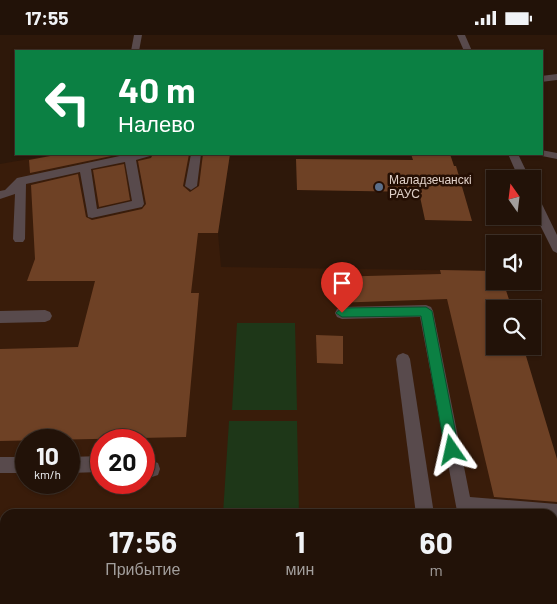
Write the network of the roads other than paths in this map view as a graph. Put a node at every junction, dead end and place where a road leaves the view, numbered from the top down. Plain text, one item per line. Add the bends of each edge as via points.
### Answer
1 (138, 35) edge
2 (461, 35) edge
3 (135, 50) edge
4 (468, 50) edge
5 (557, 77) edge
6 (543, 79) edge
7 (543, 153) edge
8 (141, 155) edge
9 (196, 155) edge
10 (513, 155) edge
11 (557, 156) edge
12 (130, 157) junction
13 (85, 167) junction
14 (520, 170) edge
15 (21, 181) junction
16 (191, 186) dead end
17 (0, 195) edge
18 (541, 215) edge
19 (19, 239) dead end
20 (557, 248) edge
21 (342, 313) dead end
22 (0, 317) edge
23 (45, 317) dead end
24 (403, 359) dead end
25 (0, 465) edge
26 (15, 465) edge
27 (424, 509) edge
28 (510, 509) edge

1 - 3 street
2 - 4 street
5 - 6 street
7 - 11 street
8 - 12 street
9 - 16 street
10 - 14 street
12 - 13 street
12 - 13 street via 138,204 92,213
13 - 15 street
15 - 17 street via 9,193
15 - 19 street
18 - 20 street
21 - 28 street via 426,311 463,505
22 - 23 street
24 - 27 street
25 - 26 street

